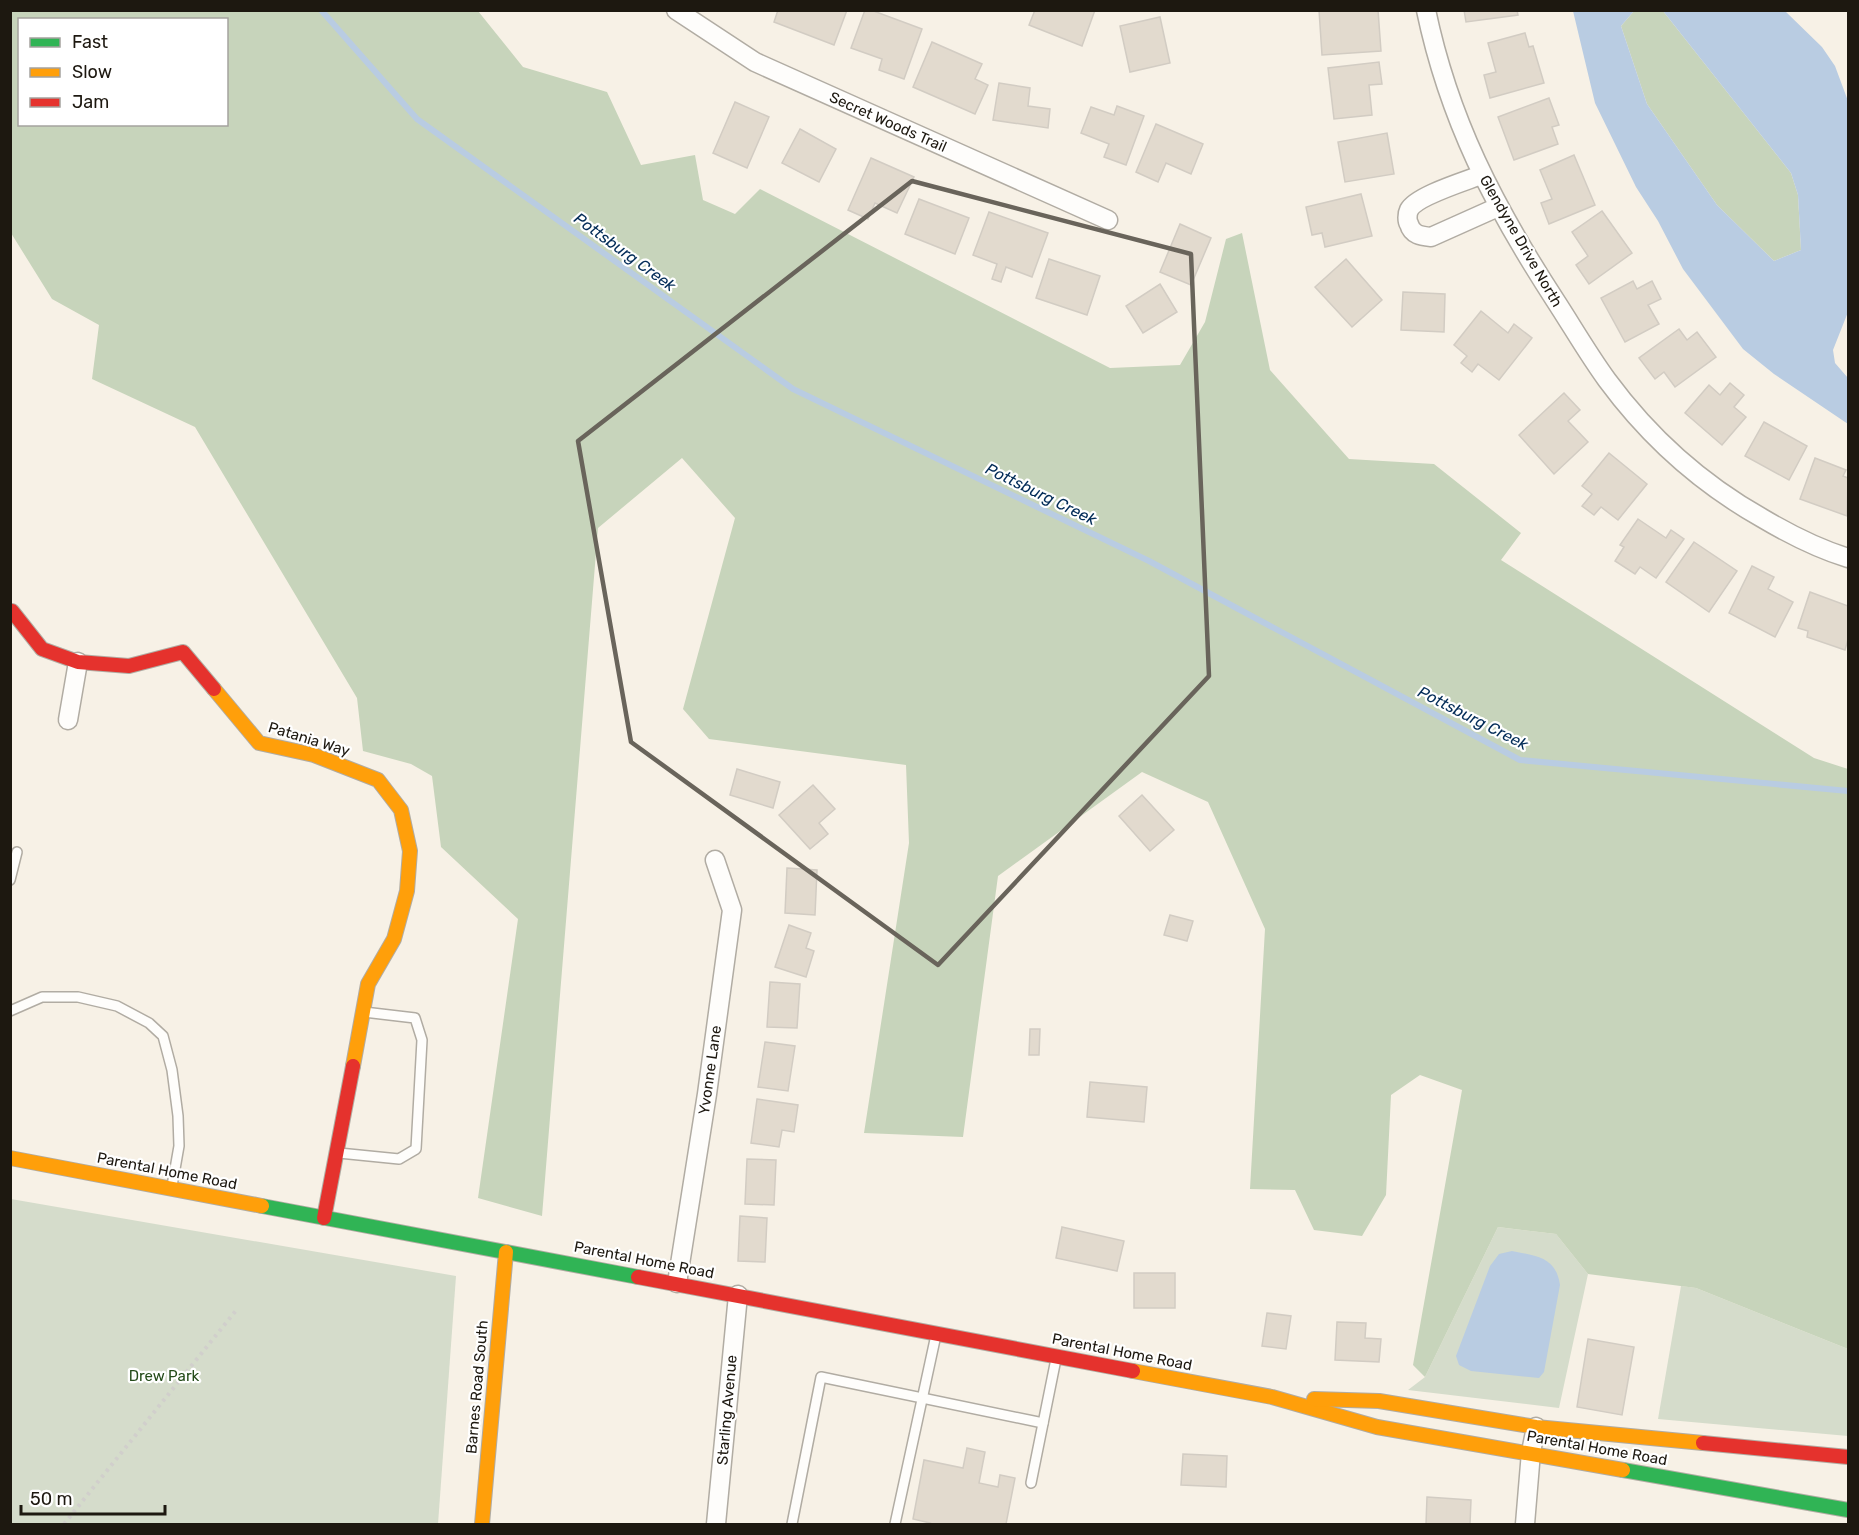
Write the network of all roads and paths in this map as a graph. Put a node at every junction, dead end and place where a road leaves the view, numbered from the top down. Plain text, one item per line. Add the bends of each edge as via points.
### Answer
1 (676, 10) edge
2 (1426, 10) edge
3 (1481, 175) junction
4 (1498, 207) junction
5 (1108, 220) dead end
6 (1848, 558) edge
7 (12, 611) dead end
8 (78, 662) junction
9 (68, 720) dead end
10 (17, 852) dead end
11 (715, 860) dead end
12 (10, 880) edge
13 (10, 1011) edge
14 (363, 1011) junction
15 (337, 1153) junction
16 (10, 1158) edge
17 (171, 1189) junction
18 (324, 1218) junction
19 (506, 1252) junction
20 (677, 1283) junction
21 (738, 1295) junction
22 (238, 1308) dead end
23 (936, 1333) junction
24 (1056, 1356) junction
25 (923, 1397) junction
26 (1272, 1397) junction
27 (1043, 1423) junction
28 (1536, 1427) junction
29 (1616, 1451) junction
30 (1531, 1452) junction
31 (1848, 1457) edge
32 (1031, 1483) dead end
33 (1848, 1510) edge
34 (64, 1524) edge
35 (482, 1524) edge
36 (716, 1524) edge
37 (792, 1524) edge
38 (896, 1524) edge
39 (1525, 1524) edge

1 - 5 street, Secret Woods Trail via 755,62
2 - 3 street, Glendyne Drive North via 1450,99
3 - 4 street, Glendyne Drive North
3 - 4 street via 1419,201 1409,210 1407,221 1412,232 1431,237
4 - 6 street, Glendyne Drive North via 1606,379 1660,443 1729,499 1785,531
7 - 8 main road, Patania Way via 42,649
8 - 9 street
8 - 14 main road, Patania Way via 129,666 183,652 259,743 314,755 378,780 401,810 410,851 407,891 394,939 368,984
10 - 12 lane
11 - 20 street, Yvonne Lane via 732,910
13 - 17 lane via 42,997 78,997 117,1006 149,1023 163,1036 178,1116 179,1146
14 - 15 main road, Patania Way
14 - 15 lane via 415,1018 422,1040 416,1149 399,1159
15 - 18 main road, Patania Way
16 - 17 main road, Parental Home Road
17 - 18 main road, Parental Home Road
18 - 19 main road, Parental Home Road
19 - 20 main road, Parental Home Road
19 - 35 main road, Barnes Road South
20 - 21 main road, Parental Home Road
21 - 23 main road, Parental Home Road
21 - 36 street, Starling Avenue
22 - 34 path
23 - 24 main road, Parental Home Road
23 - 25 lane
24 - 26 main road, Parental Home Road
24 - 27 lane
25 - 27 lane
25 - 37 lane via 821,1377
25 - 38 lane
26 - 28 main road, Parental Home Road via 1378,1401
26 - 30 main road, Parental Home Road via 1377,1427
27 - 32 lane
28 - 29 main road, Parental Home Road
28 - 30 street
29 - 30 main road, Parental Home Road
29 - 31 main road, Parental Home Road
29 - 33 main road, Parental Home Road
30 - 39 street

